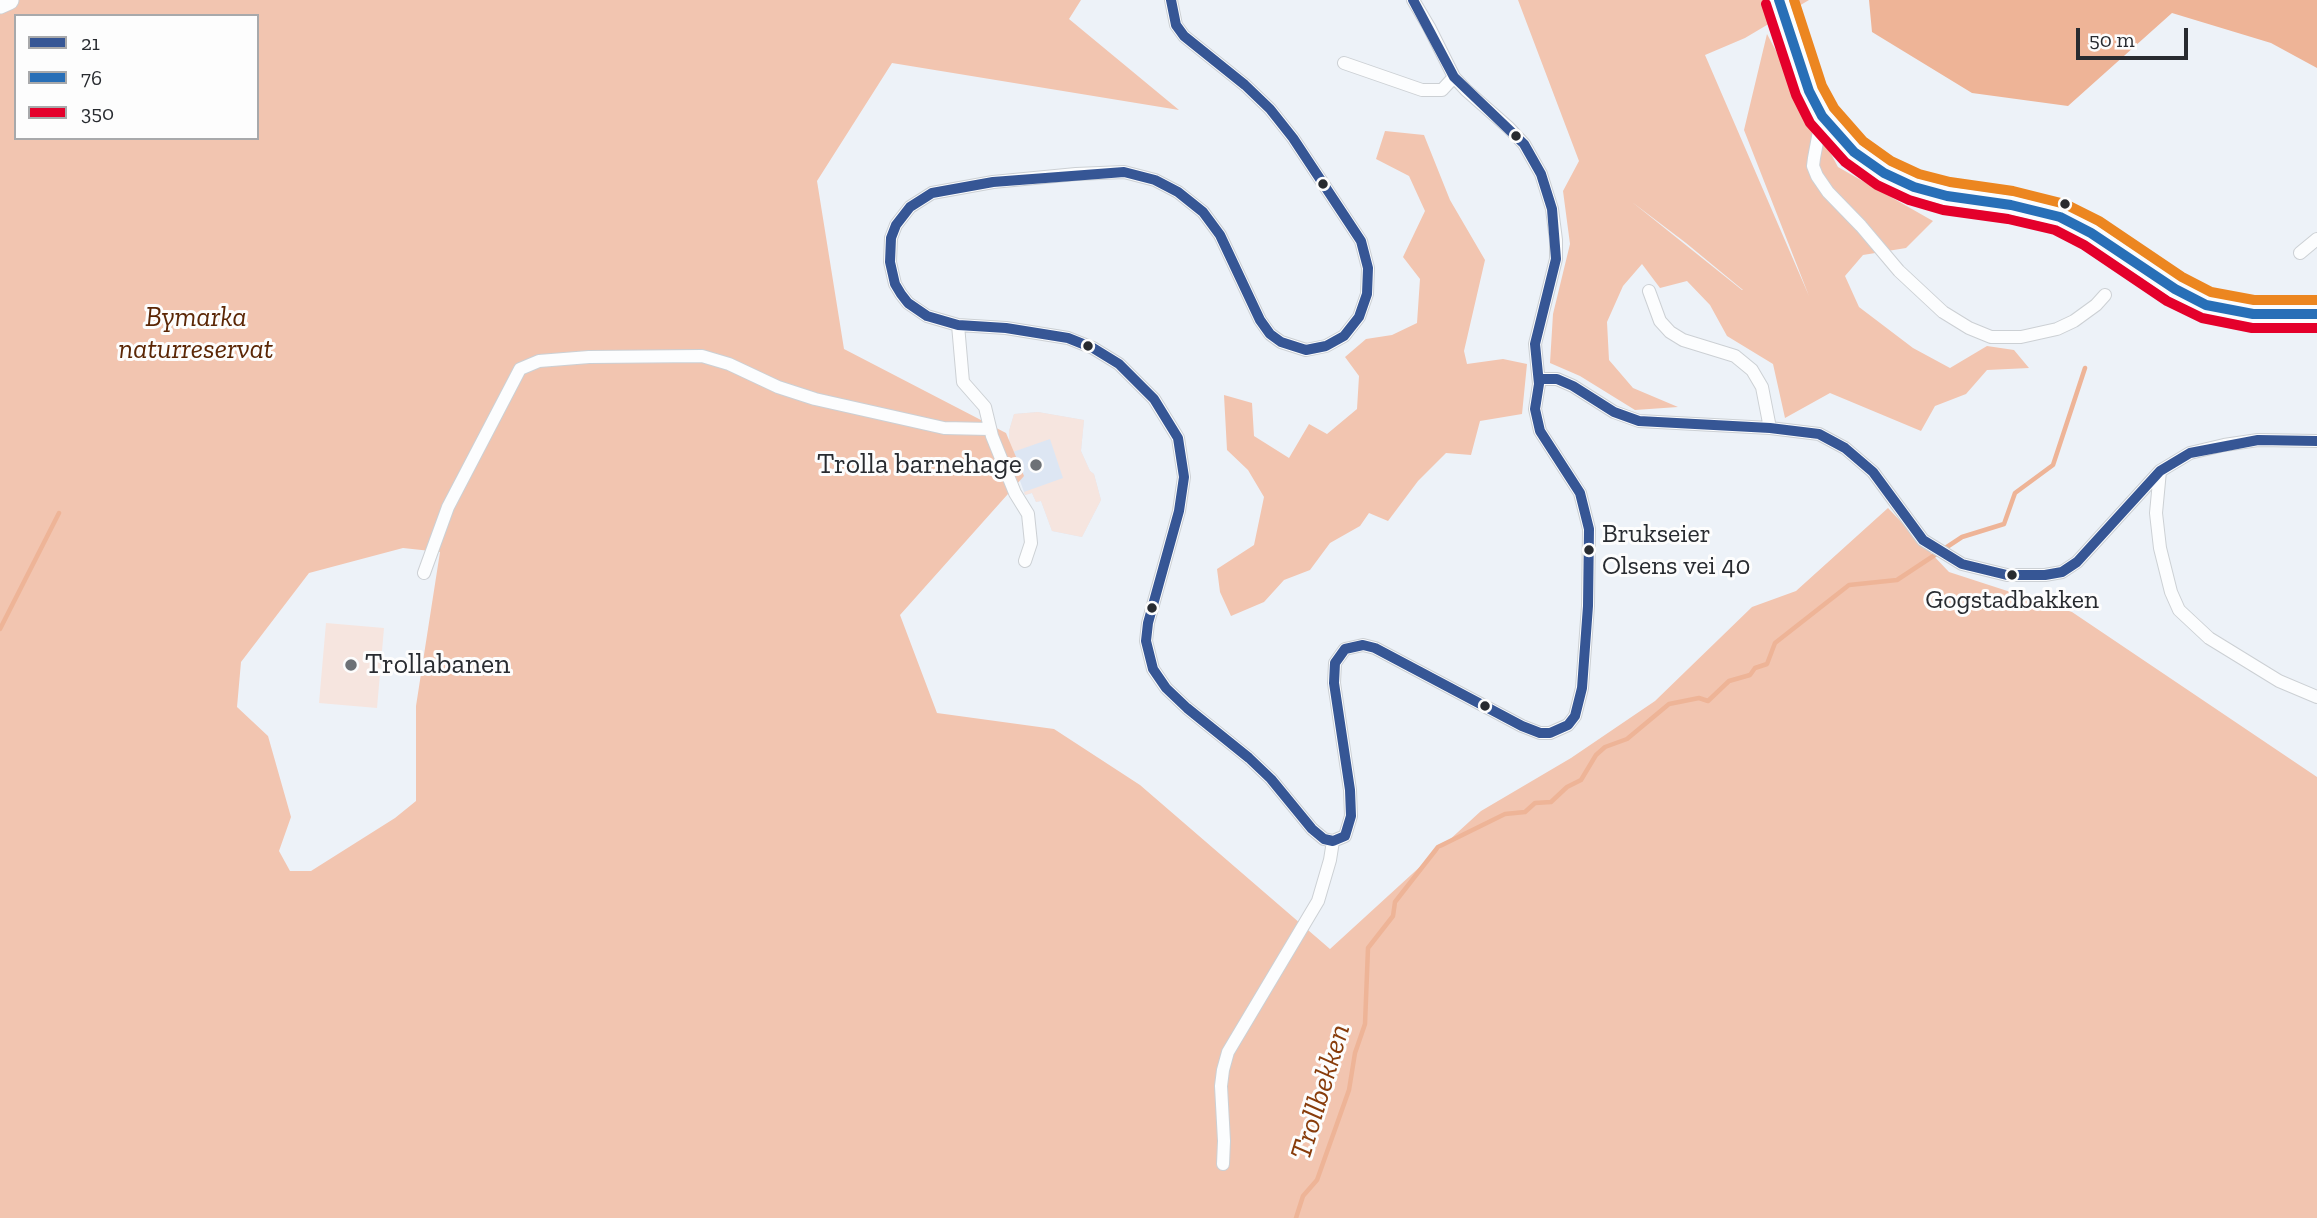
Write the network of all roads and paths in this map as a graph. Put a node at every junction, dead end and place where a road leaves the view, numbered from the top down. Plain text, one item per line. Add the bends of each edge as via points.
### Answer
1 (9, 0) edge
2 (1171, 0) edge
3 (1413, 0) edge
4 (1779, 0) edge
5 (0, 4) edge
6 (1343, 63) dead end
7 (1454, 77) junction
8 (1826, 121) junction
9 (2317, 239) edge
10 (2300, 253) dead end
11 (1649, 291) dead end
12 (2105, 295) dead end
13 (2317, 314) edge
14 (958, 325) junction
15 (1539, 379) junction
16 (1770, 428) junction
17 (990, 429) junction
18 (2317, 441) edge
19 (2160, 471) junction
20 (1025, 561) dead end
21 (424, 573) dead end
22 (2317, 697) edge
23 (1333, 841) junction
24 (1223, 1164) dead end

1 - 5 main road
2 - 14 street via 1173,16 1184,36 1270,109 1362,241 1369,286 1354,323 1344,336 1326,346 1306,350 1281,342 1260,320 1220,235 1196,205 1155,180 1124,172 1099,172 946,189 919,199 902,216 890,249 895,284 916,310
3 - 7 street
4 - 8 main road via 1809,91
6 - 7 street via 1422,90 1442,90
7 - 15 street via 1524,144 1541,174 1552,209 1556,259 1535,344
8 - 12 street via 1820,126 1814,158 1817,176 1899,271 1952,318 1991,337 2036,335 2074,321
8 - 13 main road via 1854,152 1898,180 1947,197 2060,217 2206,305 2253,314
9 - 10 street
11 - 16 street via 1660,321 1670,332 1734,356 1752,370 1762,387
14 - 17 street via 961,375 985,407
14 - 23 street via 1054,335 1093,348 1138,381 1170,423 1184,466 1182,499 1146,641 1155,675 1263,772 1312,830
15 - 16 street via 1558,379 1614,412 1639,421
15 - 23 street via 1536,421 1580,494 1590,529 1585,658 1575,716 1559,731 1540,733 1375,648 1346,649 1335,663 1334,682 1351,816 1345,836
16 - 19 street via 1819,434 1845,448 1873,472 1923,540 1962,564 2007,575 2062,572 2084,555
17 - 20 street via 1028,514 1031,543
17 - 21 street via 944,428 815,399 702,356 589,356 539,362 520,369 447,507
18 - 19 street via 2258,440 2224,445 2190,453
19 - 22 street via 2156,513 2160,548 2179,610 2209,638 2279,681
23 - 24 street via 1318,901 1228,1052 1221,1086

